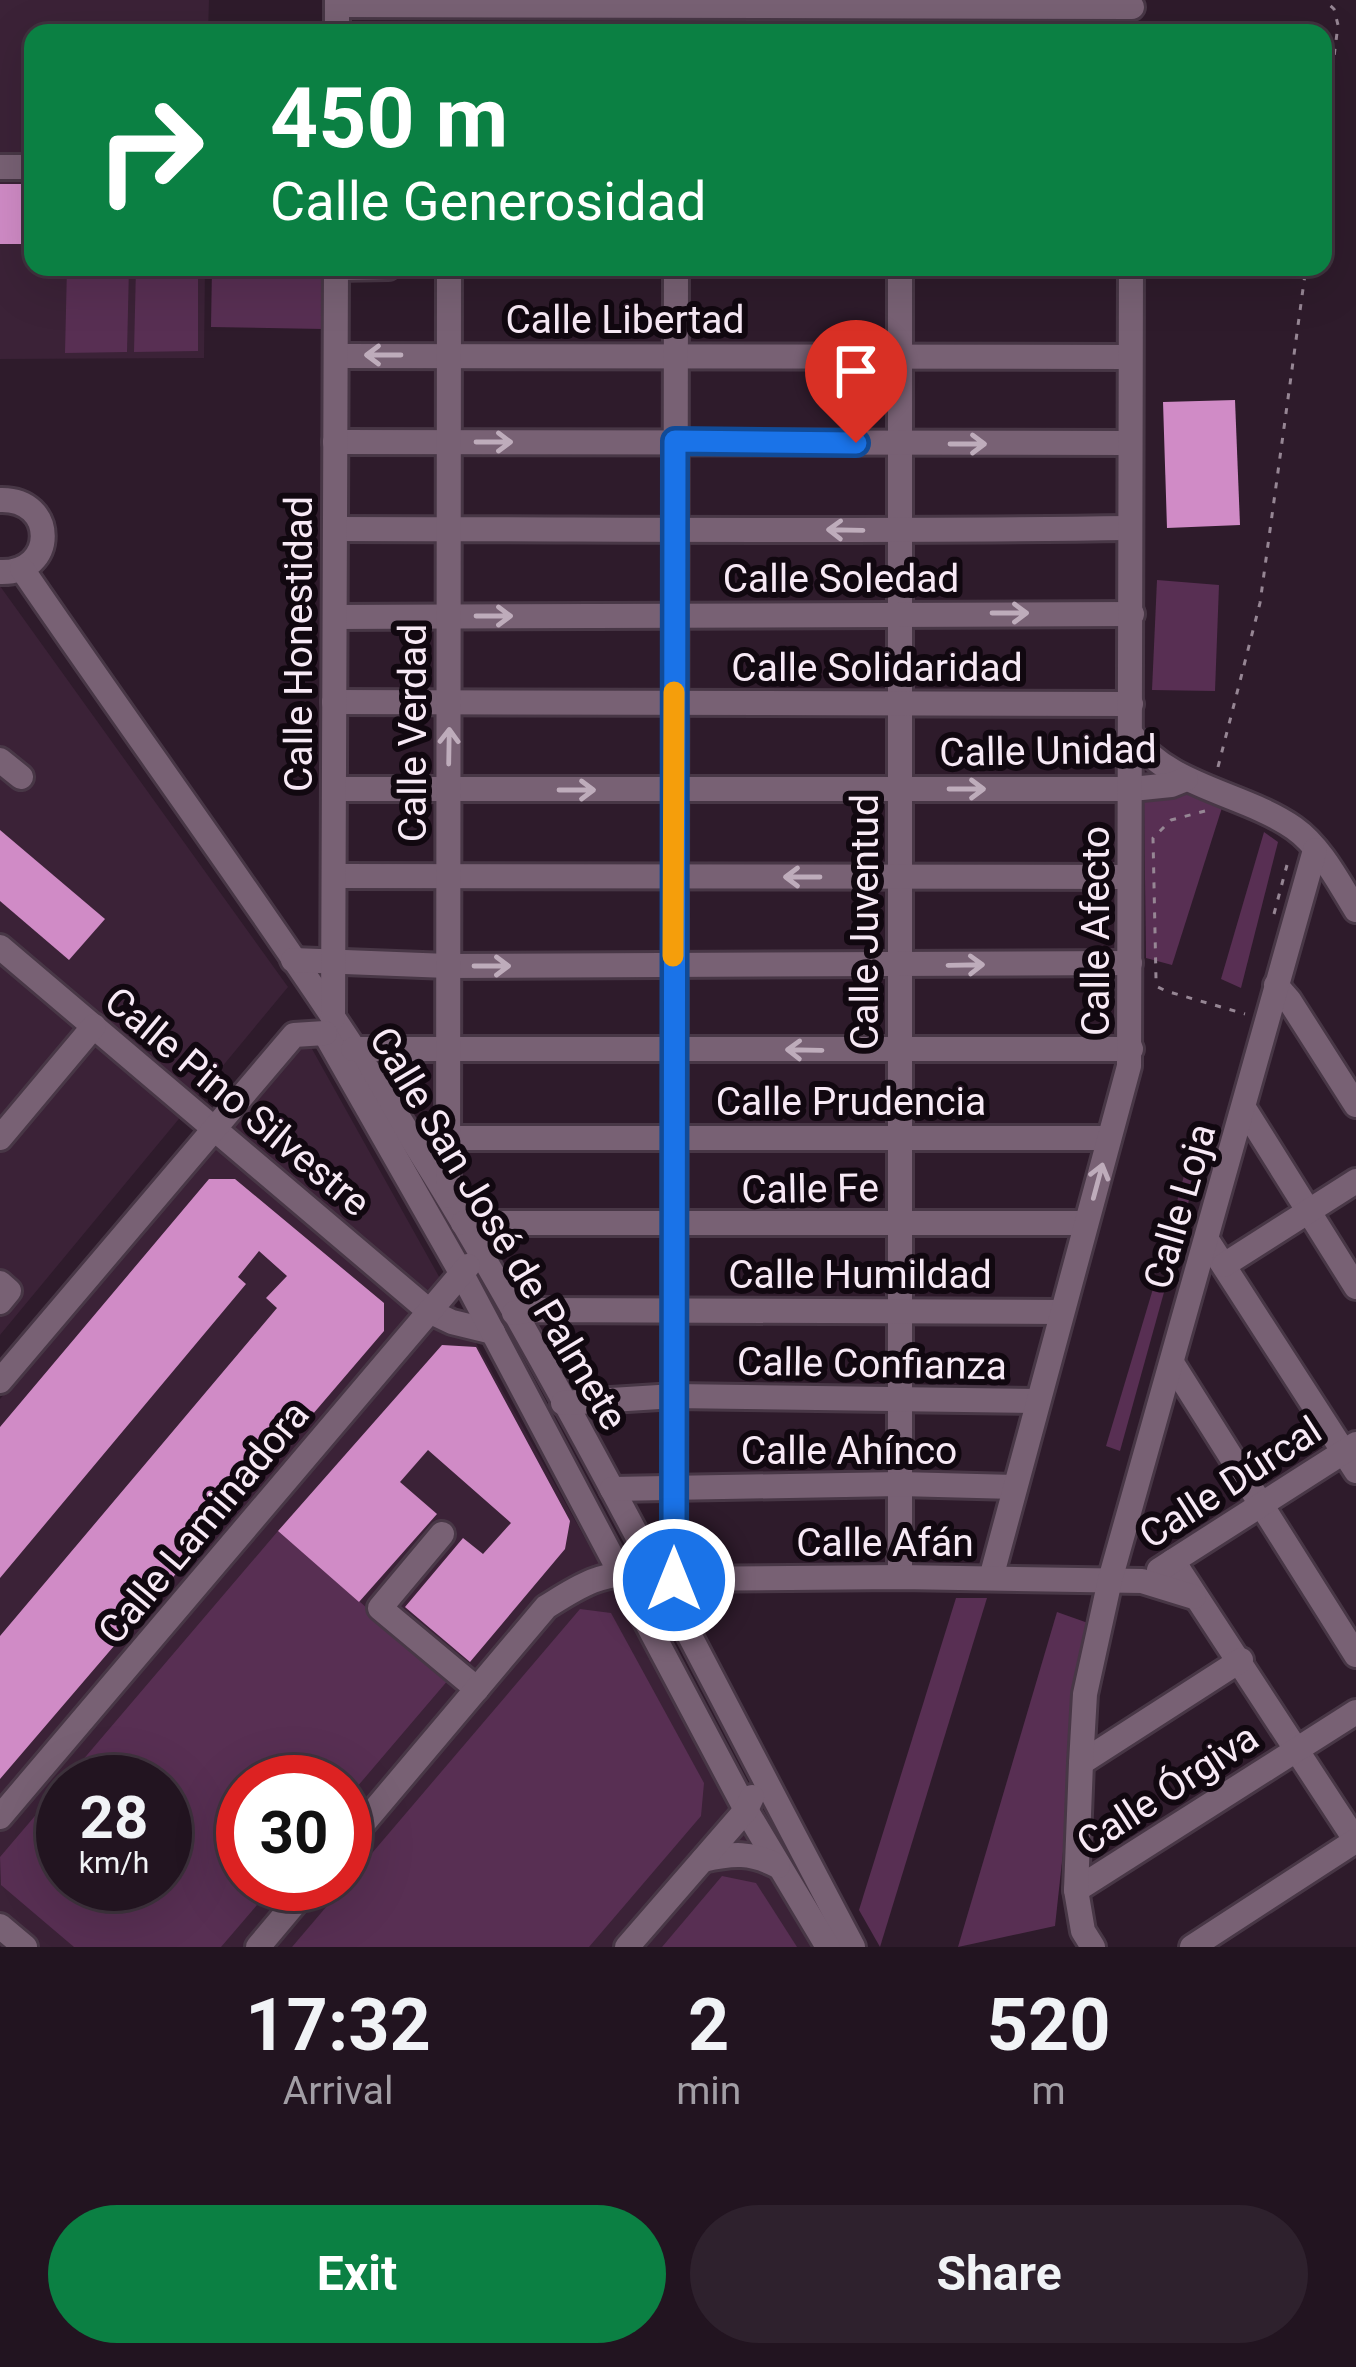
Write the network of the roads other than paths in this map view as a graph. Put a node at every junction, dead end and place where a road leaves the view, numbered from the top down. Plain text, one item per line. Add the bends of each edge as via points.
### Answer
1 (337, 2) edge
2 (451, 3) edge
3 (677, 3) edge
4 (1132, 13) edge
5 (903, 14) edge
6 (336, 276) edge
7 (449, 276) edge
8 (676, 276) edge
9 (900, 276) edge
10 (1131, 276) edge
11 (676, 353) junction
12 (449, 355) junction
13 (335, 356) junction
14 (902, 357) junction
15 (1130, 357) junction
16 (675, 441) junction
17 (335, 442) junction
18 (450, 442) junction
19 (1130, 443) junction
20 (901, 444) junction
21 (0, 500) edge
22 (675, 526) junction
23 (1130, 527) junction
24 (335, 529) junction
25 (449, 529) junction
26 (901, 532) junction
27 (11, 571) edge
28 (899, 613) junction
29 (674, 614) junction
30 (1132, 614) junction
31 (448, 616) junction
32 (335, 617) junction
33 (450, 700) junction
34 (674, 701) junction
35 (334, 702) junction
36 (900, 703) junction
37 (1131, 704) junction
38 (1132, 735) junction
39 (0, 760) edge
40 (21, 777) dead end
41 (1186, 779) junction
42 (899, 788) junction
43 (334, 789) junction
44 (1132, 789) junction
45 (448, 790) junction
46 (675, 790) junction
47 (1315, 850) junction
48 (334, 876) junction
49 (674, 876) junction
50 (448, 877) junction
51 (900, 877) junction
52 (1129, 877) junction
53 (1356, 910) edge
54 (274, 934) junction
55 (4, 957) edge
56 (293, 960) junction
57 (333, 961) junction
58 (1130, 963) junction
59 (448, 966) junction
60 (673, 966) junction
61 (900, 966) junction
62 (1276, 985) junction
63 (94, 1026) junction
64 (329, 1027) junction
65 (673, 1048) junction
66 (353, 1049) junction
67 (447, 1049) junction
68 (1131, 1049) junction
69 (900, 1051) junction
70 (1356, 1105) edge
71 (1244, 1108) junction
72 (215, 1128) junction
73 (673, 1136) junction
74 (899, 1137) junction
75 (0, 1138) edge
76 (448, 1138) junction
77 (1109, 1138) junction
78 (1356, 1181) edge
79 (448, 1198) junction
80 (1307, 1211) junction
81 (898, 1222) junction
82 (463, 1223) junction
83 (1086, 1223) junction
84 (673, 1225) junction
85 (1207, 1240) junction
86 (478, 1248) junction
87 (1224, 1265) junction
88 (463, 1276) junction
89 (0, 1283) edge
90 (1356, 1287) edge
91 (0, 1302) edge
92 (673, 1310) junction
93 (900, 1310) junction
94 (429, 1311) junction
95 (1061, 1312) junction
96 (514, 1313) junction
97 (493, 1332) junction
98 (1172, 1363) junction
99 (0, 1382) edge
100 (675, 1396) junction
101 (899, 1399) junction
102 (1037, 1401) junction
103 (563, 1403) junction
104 (1352, 1456) edge
105 (900, 1484) junction
106 (674, 1486) junction
107 (1015, 1487) junction
108 (612, 1489) junction
109 (586, 1504) junction
110 (1262, 1505) junction
111 (442, 1534) dead end
112 (1173, 1561) junction
113 (623, 1574) junction
114 (900, 1577) junction
115 (991, 1577) junction
116 (1110, 1580) junction
117 (1142, 1581) junction
118 (667, 1582) junction
119 (1194, 1598) junction
120 (1356, 1655) edge
121 (1241, 1660) junction
122 (477, 1690) junction
123 (1356, 1712) edge
124 (1297, 1748) junction
125 (1081, 1763) junction
126 (761, 1774) junction
127 (746, 1810) junction
128 (372, 1813) edge
129 (0, 1817) edge
130 (1356, 1841) edge
131 (701, 1861) junction
132 (778, 1866) junction
133 (1076, 1890) junction
134 (288, 1911) edge
135 (0, 1926) edge
136 (25, 1947) edge
137 (258, 1947) edge
138 (627, 1947) edge
139 (828, 1947) edge
140 (853, 1947) edge
141 (1093, 1947) edge
142 (1192, 1947) edge

1 - 2 street
2 - 3 street
3 - 5 street
4 - 5 street
6 - 13 street, Calle Honestidad
7 - 12 street, Calle Verdad
8 - 11 street
9 - 14 street, Calle Juventud
10 - 15 street, Calle Afecto
11 - 12 street, Calle Libertad
11 - 14 street, Calle Libertad
11 - 16 street
12 -> 13 street, Calle Libertad
12 - 18 street, Calle Verdad
13 - 17 street, Calle Honestidad
14 - 15 street, Calle Libertad
14 - 20 street, Calle Juventud
15 - 19 street, Calle Afecto
18 -> 16 street
16 - 20 street
16 - 22 street
17 - 18 street
17 - 24 street, Calle Honestidad
18 - 25 street, Calle Verdad
20 -> 19 street
19 - 23 street, Calle Afecto
20 - 26 street, Calle Juventud
21 - 27 street via 29,507 42,528 40,552
22 - 25 street
26 -> 22 street
22 - 29 street
23 - 26 street
23 - 30 street, Calle Afecto
24 - 25 street
24 - 32 street, Calle Honestidad
25 - 31 street, Calle Verdad
26 - 28 street, Calle Juventud
27 - 54 street, Calle San José de Palmete
28 - 29 street, Calle Soledad
28 -> 30 street, Calle Soledad
28 - 36 street, Calle Juventud
31 -> 29 street, Calle Soledad
29 - 34 street
30 - 37 street, Calle Afecto
31 - 32 street, Calle Soledad
31 - 33 street, Calle Verdad
32 - 35 street, Calle Honestidad
33 - 34 street, Calle Solidaridad
33 - 35 street, Calle Solidaridad
45 -> 33 street, Calle Verdad
34 - 36 street, Calle Solidaridad
34 - 46 street
35 - 43 street, Calle Honestidad
36 - 37 street, Calle Solidaridad
36 - 42 street, Calle Juventud
37 - 38 street, Calle Afecto
38 - 41 street
38 - 44 street, Calle Afecto
39 - 40 street
41 - 44 street, Calle Unidad
41 - 47 street via 1293,827
42 -> 44 street, Calle Unidad
42 - 46 street, Calle Unidad
42 - 51 street, Calle Juventud
43 - 45 street, Calle Unidad
43 - 48 street, Calle Honestidad
44 - 52 street, Calle Afecto
45 -> 46 street, Calle Unidad
45 - 50 street, Calle Verdad
46 - 49 street
47 - 53 street
47 - 62 street, Calle Loja
48 - 50 street
48 - 57 street, Calle Honestidad
49 - 50 street
51 -> 49 street
49 - 60 street
50 - 59 street, Calle Verdad
51 - 52 street
51 - 61 street, Calle Juventud
52 - 58 street, Calle Afecto
54 - 56 street, Calle San José de Palmete
54 - 64 street, Calle San José de Palmete
55 - 63 street, Calle Pino Silvestre
56 - 57 street
56 - 64 street, Calle San José de Palmete
57 - 59 street
57 - 64 street, Calle Honestidad
61 -> 58 street
58 - 68 street, Calle Afecto
59 -> 60 street
59 - 67 street, Calle Verdad
60 - 61 street
60 - 65 street
61 - 69 street, Calle Juventud
62 - 70 street
62 - 71 street, Calle Loja
63 - 72 street, Calle Pino Silvestre
63 - 75 street
64 - 66 street, Calle San José de Palmete
64 - 72 street via 294,1035
64 - 88 street, Calle San José de Palmete
65 - 67 street
69 -> 65 street
65 - 73 street
66 - 67 street
66 - 79 street, Calle San José de Palmete
67 - 76 street, Calle Verdad
68 - 69 street
68 - 77 street, Calle Afecto
69 - 74 street, Calle Juventud
71 - 80 street
71 - 85 street, Calle Loja
72 - 94 street, Calle Pino Silvestre
72 - 99 street
73 - 74 street, Calle Prudencia
73 - 76 street, Calle Prudencia
73 - 84 street
74 - 77 street, Calle Prudencia
74 - 81 street, Calle Juventud
76 - 79 street, Calle Verdad
83 -> 77 street, Calle Afecto
78 - 80 street
79 - 82 street, Calle San José de Palmete
80 - 87 street
80 - 90 street
81 - 83 street, Calle Fe
81 - 84 street, Calle Fe
81 - 93 street, Calle Juventud
82 - 84 street, Calle Fe
82 - 86 street, Calle San José de Palmete
83 - 95 street, Calle Afecto
84 - 92 street
85 - 87 street
85 - 98 street, Calle Loja
86 - 88 street, Calle Laminadora
86 - 96 street, Calle San José de Palmete
87 - 104 street
88 - 94 street, Calle Laminadora
88 - 97 street, Calle San José de Palmete
89 - 91 street via 9,1291
92 - 93 street, Calle Humildad
92 - 96 street, Calle Humildad
92 - 100 street
93 - 95 street, Calle Humildad
93 - 101 street, Calle Juventud
94 - 97 street
94 - 129 street, Calle Laminadora
95 - 102 street, Calle Afecto
96 - 103 street, Calle San José de Palmete
97 - 109 street, Calle San José de Palmete
98 - 110 street
98 - 116 street, Calle Loja
100 - 101 street, Calle Confianza
100 - 103 street, Calle Confianza
100 - 106 street
101 - 102 street, Calle Confianza
101 - 105 street, Calle Juventud
102 - 107 street, Calle Afecto
103 - 108 street, Calle San José de Palmete
104 - 110 street, Calle Dúrcal
105 - 106 street, Calle Ahínco
105 - 107 street, Calle Ahínco
105 - 114 street, Calle Juventud
106 - 108 street, Calle Ahínco
106 - 118 street
107 - 115 street, Calle Afecto
108 - 118 street, Calle San José de Palmete
109 - 113 street, Calle San José de Palmete
109 - 118 street
110 - 112 street, Calle Dúrcal
110 - 120 street
111 - 122 street via 380,1608
112 - 117 street, Calle Dúrcal
112 - 119 street
113 - 118 street, Calle Afán
113 - 122 street via 584,1583 546,1607
113 - 127 street, Calle San José de Palmete
114 - 115 street, Calle Afán
114 - 118 street, Calle Afán
115 - 116 street, Calle Afán
116 - 117 street, Calle Afán
116 - 125 street, Calle Loja via 1085,1694
117 - 119 street, Calle Afán
118 - 126 street, Calle San José de Palmete
119 - 121 street
121 - 124 street
121 - 125 street
122 - 128 street
123 - 124 street, Calle Órgiva
124 - 130 street
124 - 133 street, Calle Órgiva
125 - 133 street, Calle Loja
126 - 127 street
126 - 140 street, Calle San José de Palmete
127 - 131 street
127 - 132 street, Calle San José de Palmete
130 - 142 street
131 - 132 street via 732,1853
131 - 138 street
132 - 139 street, Calle San José de Palmete
133 - 141 street, Calle Loja
134 - 137 street
135 - 136 street

